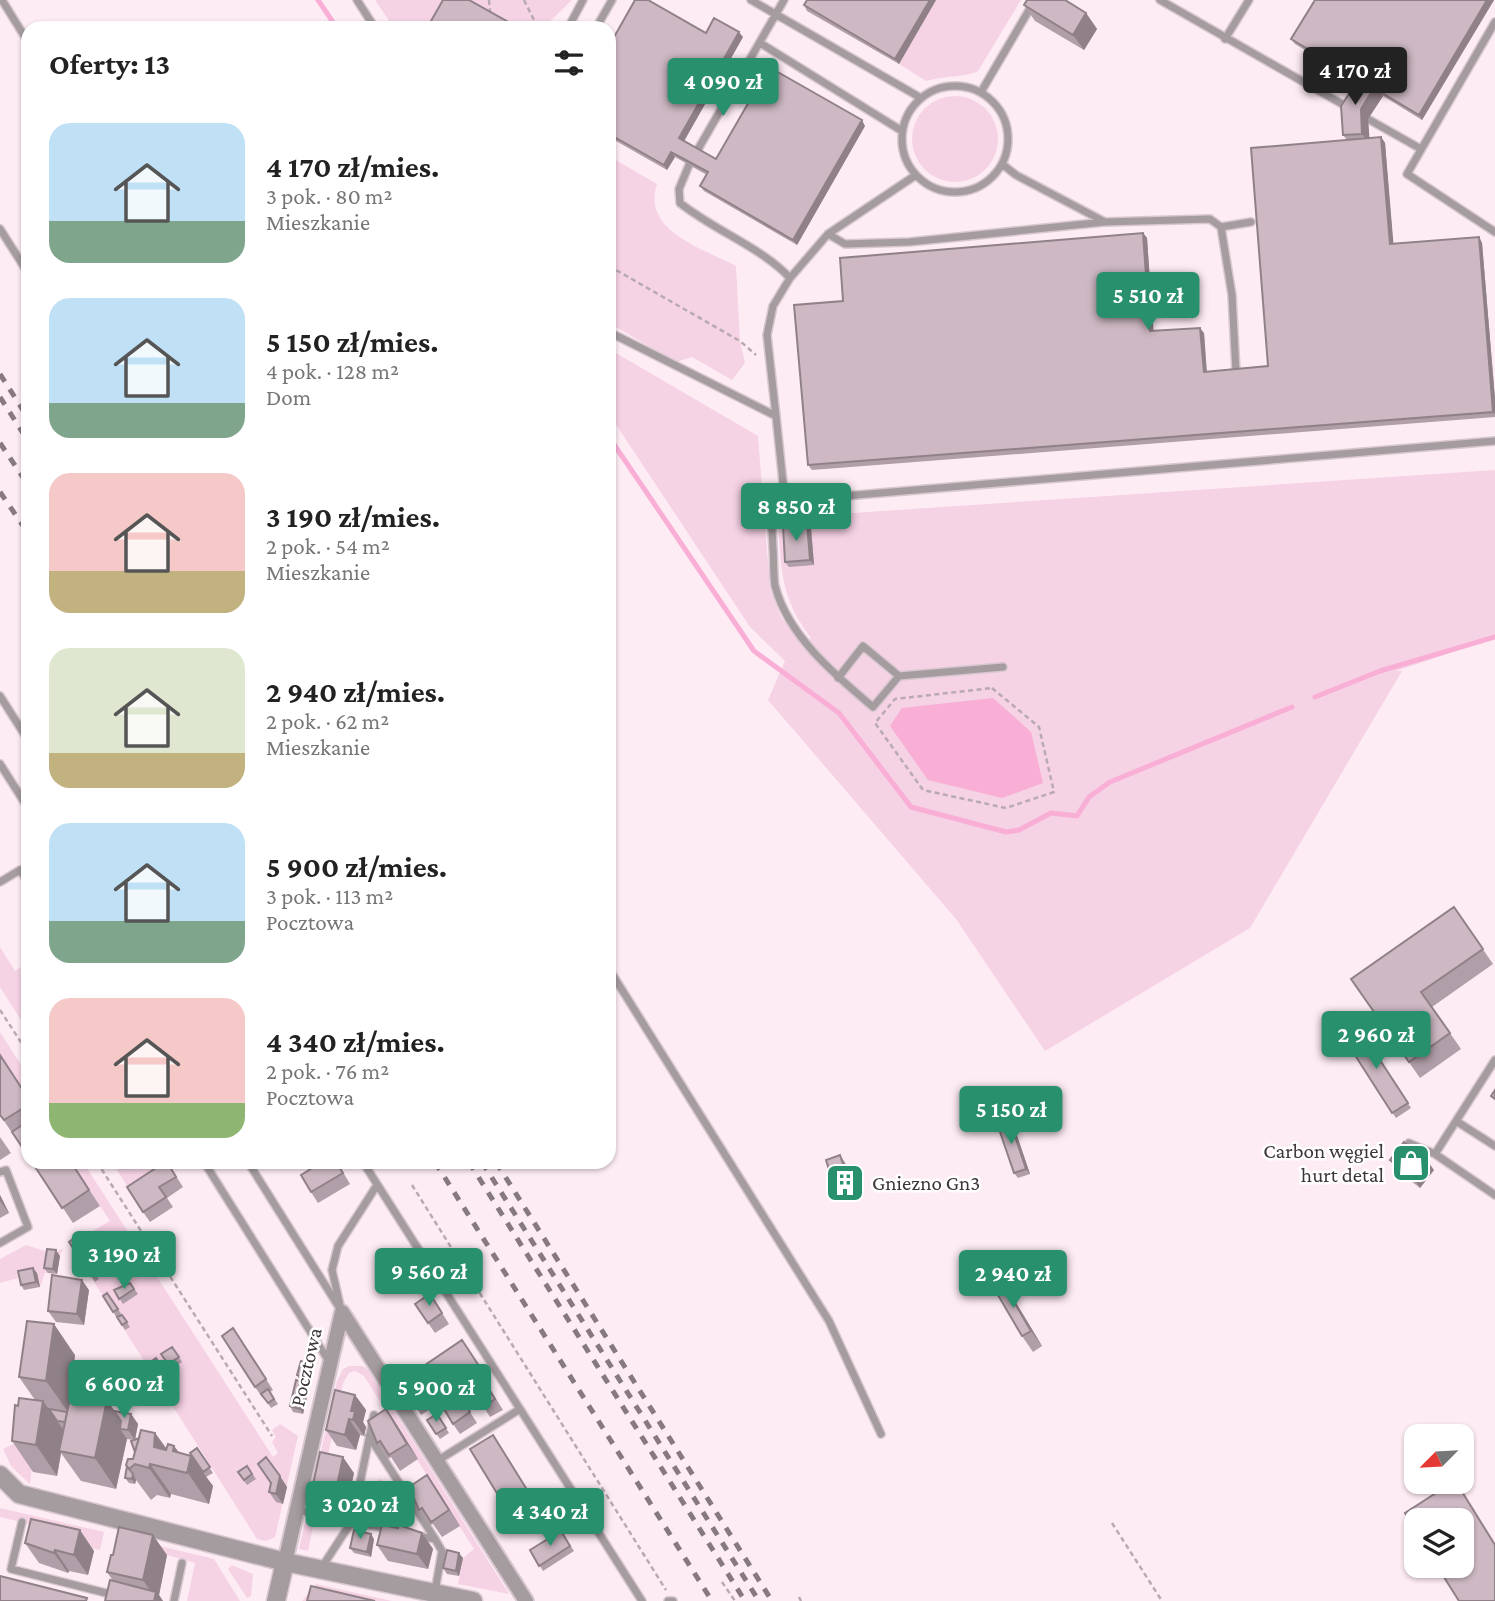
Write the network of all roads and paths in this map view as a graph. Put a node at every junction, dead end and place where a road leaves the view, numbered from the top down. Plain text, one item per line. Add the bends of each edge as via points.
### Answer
1 (2, 0) edge
2 (357, 0) edge
3 (489, 0) edge
4 (524, 0) edge
5 (583, 0) edge
6 (612, 0) edge
7 (751, 0) edge
8 (784, 0) edge
9 (1035, 0) edge
10 (1160, 0) edge
11 (1249, 0) edge
12 (490, 12) edge
13 (776, 14) junction
14 (371, 21) edge
15 (534, 21) edge
16 (572, 21) edge
17 (600, 21) edge
18 (1495, 22) edge
19 (21, 31) edge
20 (1225, 39) junction
21 (760, 43) junction
22 (738, 81) junction
23 (755, 92) edge
24 (981, 92) junction
25 (921, 99) junction
26 (1353, 110) edge
27 (1368, 119) dead end
28 (902, 131) junction
29 (1421, 149) junction
30 (697, 151) edge
31 (1002, 164) junction
32 (689, 165) edge
33 (916, 174) junction
34 (1105, 222) junction
35 (1251, 222) dead end
36 (1221, 227) junction
37 (0, 229) edge
38 (1495, 232) edge
39 (828, 234) junction
40 (21, 262) edge
41 (616, 271) edge
42 (790, 278) junction
43 (616, 336) edge
44 (770, 367) junction
45 (1236, 372) edge
46 (776, 416) junction
47 (1495, 441) edge
48 (784, 492) junction
49 (1003, 667) dead end
50 (899, 676) junction
51 (838, 678) junction
52 (0, 696) edge
53 (875, 723) joint
54 (21, 729) edge
55 (0, 764) edge
56 (21, 797) edge
57 (21, 872) edge
58 (0, 882) edge
59 (616, 980) edge
60 (0, 1010) edge
61 (21, 1043) edge
62 (1495, 1060) edge
63 (1456, 1121) junction
64 (1409, 1143) edge
65 (1495, 1146) edge
66 (1435, 1154) junction
67 (101, 1169) edge
68 (208, 1169) edge
69 (252, 1169) edge
70 (367, 1169) edge
71 (0, 1172) edge
72 (377, 1185) junction
73 (412, 1185) dead end
74 (1495, 1195) edge
75 (0, 1243) edge
76 (342, 1312) junction
77 (330, 1363) junction
78 (520, 1409) junction
79 (374, 1415) edge
80 (881, 1434) dead end
81 (272, 1436) dead end
82 (369, 1436) junction
83 (436, 1461) junction
84 (0, 1475) edge
85 (297, 1510) junction
86 (352, 1521) junction
87 (22, 1522) dead end
88 (1112, 1523) dead end
89 (399, 1532) edge
90 (411, 1534) edge
91 (435, 1539) junction
92 (285, 1562) junction
93 (182, 1563) dead end
94 (320, 1569) junction
95 (722, 1582) dead end
96 (434, 1593) junction
97 (121, 1596) edge
98 (671, 1600) edge
99 (174, 1601) edge
100 (276, 1601) edge
101 (473, 1601) edge
102 (526, 1601) edge
103 (642, 1601) edge
104 (735, 1601) edge
105 (1162, 1601) edge

1 - 19 lane
2 - 14 lane
3 - 12 path
4 - 15 path
5 - 16 lane
6 - 17 lane
7 - 13 lane
8 - 13 lane
9 - 24 lane
10 - 20 lane
11 - 20 lane
13 - 21 lane
13 - 25 lane
18 - 29 lane
20 - 26 lane
21 - 22 lane
21 - 28 lane
22 - 23 lane
22 - 30 lane
24 - 25 lane via 956,86 932,91
24 - 31 lane via 1002,113 1007,127 1009,142
25 - 28 lane
27 - 29 lane
28 - 33 lane via 905,156
29 - 38 lane via 1407,174
31 - 33 lane via 989,181 962,192 933,188
31 - 34 lane
32 - 42 lane via 679,189 680,203 707,225 776,262
33 - 39 lane
34 - 36 lane via 1210,219
34 - 39 lane via 909,242 845,244
35 - 36 lane
36 - 45 lane via 1232,295
37 - 40 lane
39 - 42 lane
41 - 44 path via 740,341
42 - 44 lane via 767,322
43 - 46 lane
44 - 46 lane
46 - 48 lane
47 - 48 lane via 845,496 809,498
48 - 51 lane via 772,510 775,584 783,608 799,632
49 - 50 lane
50 - 51 lane via 873,707
50 - 51 lane via 863,646
52 - 54 lane
53 - 53 path via 923,790 1006,808 1054,792 1039,727 992,688 895,699
55 - 56 lane
57 - 58 lane
59 - 80 lane via 830,1321
60 - 61 path
62 - 63 lane
63 - 65 lane
63 - 66 lane
64 - 66 lane
66 - 74 lane
67 - 81 path
68 - 77 lane
69 - 76 lane
70 - 72 lane
71 - 75 lane via 6,1170 28,1227
72 - 76 lane via 338,1246 332,1270
72 - 78 lane
73 - 98 path
76 - 77 street, Pocztowa
76 - 83 street, Pocztowa
77 - 85 street, Pocztowa
78 - 83 lane
78 - 103 lane
79 - 82 lane
82 - 86 lane
82 - 91 lane
83 - 102 street, Pocztowa
84 - 92 street via 19,1494 124,1527
85 - 86 lane
85 - 92 street, Pocztowa
86 - 89 lane
86 - 94 lane
87 - 97 lane via 11,1569
88 - 105 path
90 - 91 lane
91 - 96 lane via 442,1551
92 - 94 street
92 - 100 street
93 - 99 lane
94 - 96 street
95 - 104 path
96 - 101 street

